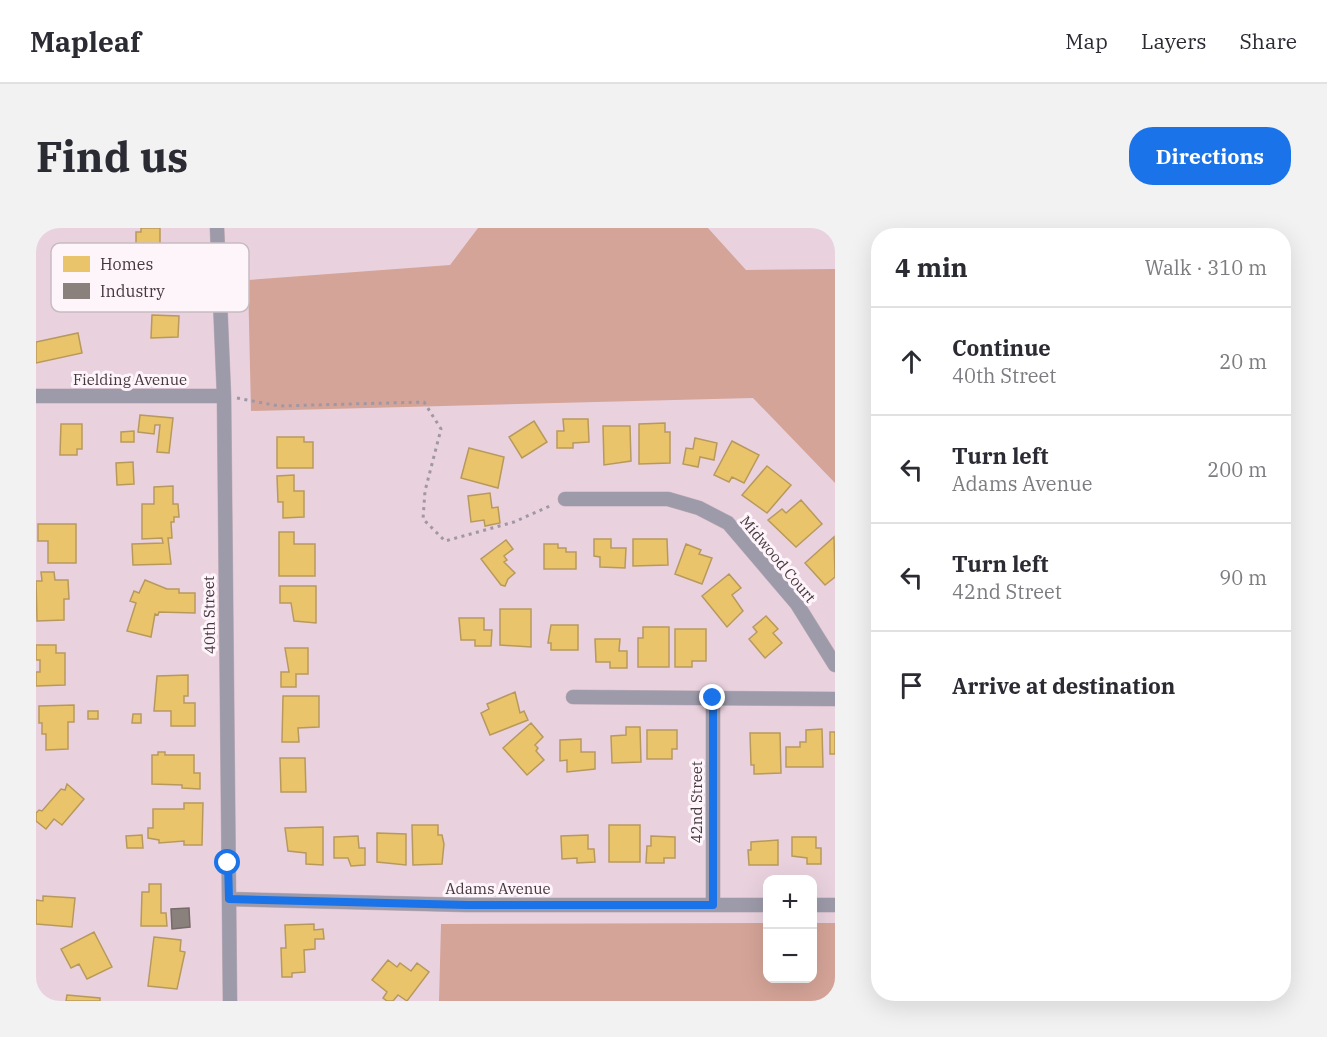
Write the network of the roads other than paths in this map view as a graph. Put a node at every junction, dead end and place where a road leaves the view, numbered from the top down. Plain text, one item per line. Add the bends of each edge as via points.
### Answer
1 (217, 228) edge
2 (218, 243) edge
3 (220, 312) edge
4 (36, 396) edge
5 (224, 396) junction
6 (566, 499) road end
7 (835, 665) edge
8 (573, 697) dead end
9 (713, 698) junction
10 (835, 699) edge
11 (229, 899) junction
12 (713, 905) junction
13 (763, 905) edge
14 (817, 905) edge
15 (835, 905) edge
16 (230, 1001) edge

1 - 2 street, 40th Street
3 - 5 street, 40th Street
4 - 5 street, Fielding Avenue
5 - 11 street, 40th Street
6 - 7 street, Midwood Court via 668,499 699,508 728,524 797,604
8 - 9 street
9 - 10 street
9 - 12 street, 42nd Street
11 - 12 street, Adams Avenue via 467,905
11 - 16 street, 40th Street
12 - 13 street, Adams Avenue
14 - 15 street

